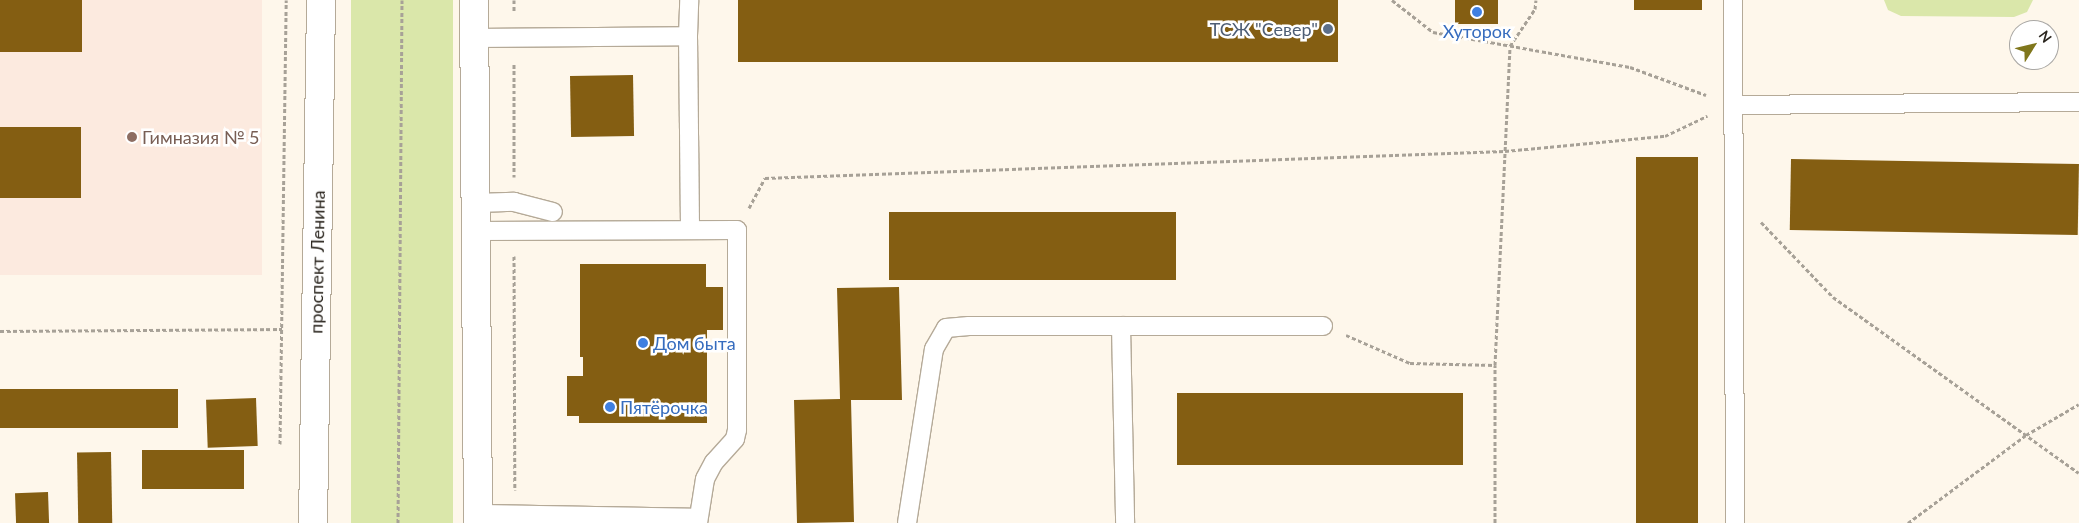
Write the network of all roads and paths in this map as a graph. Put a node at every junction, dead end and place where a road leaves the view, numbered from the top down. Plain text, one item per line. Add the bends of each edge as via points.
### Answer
1 (286, 0) edge
2 (321, 0) edge
3 (402, 0) edge
4 (474, 0) edge
5 (514, 0) edge
6 (689, 0) edge
7 (1392, 0) edge
8 (1536, 0) edge
9 (1733, 0) edge
10 (688, 36) junction
11 (474, 38) junction
12 (514, 38) junction
13 (1510, 46) junction
14 (2079, 102) edge
15 (1733, 105) junction
16 (1505, 151) junction
17 (1733, 193) junction
18 (514, 202) junction
19 (477, 203) junction
20 (553, 212) dead end
21 (690, 230) junction
22 (737, 230) junction
23 (477, 231) junction
24 (514, 231) junction
25 (1121, 326) junction
26 (1323, 326) joint
27 (282, 329) junction
28 (0, 331) edge
29 (1495, 365) junction
30 (2079, 404) edge
31 (2026, 435) junction
32 (280, 446) dead end
33 (2079, 473) edge
34 (515, 514) junction
35 (478, 519) edge
36 (698, 521) edge
37 (313, 523) edge
38 (398, 523) edge
39 (907, 523) edge
40 (1125, 523) edge
41 (1495, 523) edge
42 (1735, 523) edge
43 (1908, 523) edge

1 - 27 path
2 - 37 street, проспект Ленина
3 - 38 path
4 - 11 street
5 - 12 path
6 - 10 lane
7 - 13 path via 1433,32
8 - 13 path via 1535,10
9 - 15 lane
10 - 12 lane
10 - 21 lane
11 - 12 lane
11 - 19 street
12 - 18 path
13 - 15 path via 1630,67
13 - 16 path
14 - 15 lane
15 - 16 path via 1665,136
15 - 17 lane
16 - 22 path via 765,178
16 - 29 path
17 - 31 path via 1833,297
17 - 42 lane
18 - 19 lane
18 - 20 lane
19 - 23 street
21 - 22 lane
21 - 24 lane
22 - 36 lane via 737,430 735,439 714,462 705,479
23 - 24 lane
23 - 35 street
24 - 34 path
25 - 26 lane
25 - 39 lane via 946,328 934,349
25 - 40 lane
26 - 29 path via 1410,363
27 - 28 path
27 - 32 path
29 - 41 path
30 - 31 path
31 - 33 path
31 - 43 path
34 - 35 lane
34 - 36 lane

